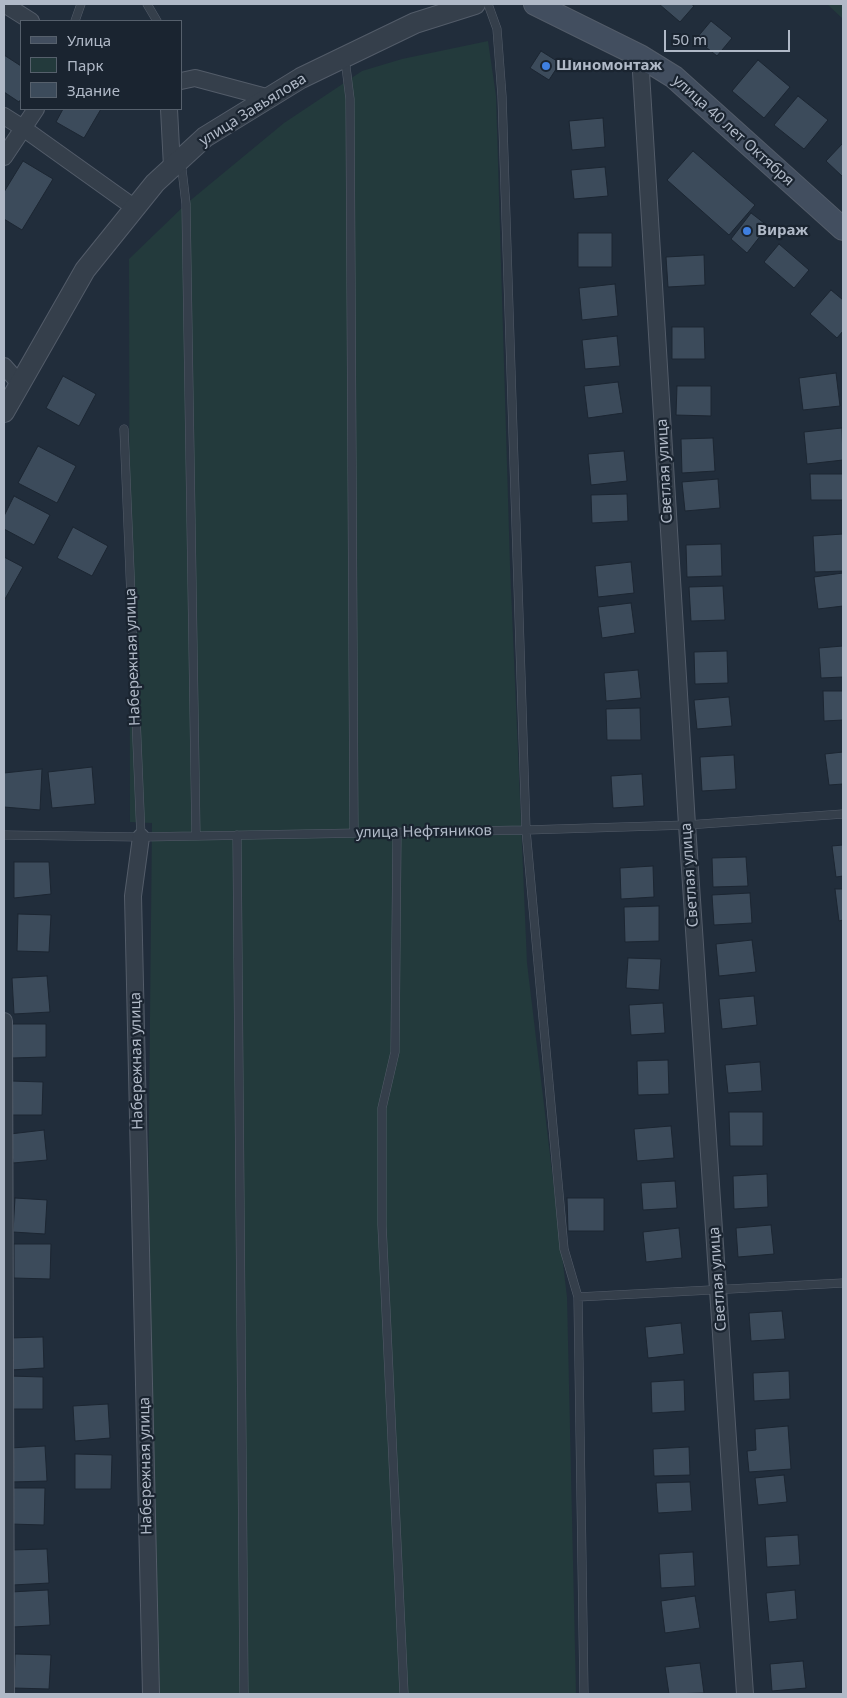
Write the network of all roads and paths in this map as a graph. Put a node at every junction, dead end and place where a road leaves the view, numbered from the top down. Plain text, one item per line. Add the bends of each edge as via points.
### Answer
1 (4, 4) edge
2 (81, 4) edge
3 (147, 4) edge
4 (475, 4) edge
5 (488, 4) edge
6 (535, 4) edge
7 (30, 20) edge
8 (74, 20) edge
9 (156, 20) edge
10 (640, 56) junction
11 (344, 57) junction
12 (182, 81) edge
13 (270, 98) junction
14 (35, 110) edge
15 (169, 110) edge
16 (4, 116) edge
17 (23, 128) junction
18 (4, 157) edge
19 (177, 163) junction
20 (135, 208) junction
21 (843, 229) edge
22 (4, 366) edge
23 (20, 384) junction
24 (4, 412) edge
25 (124, 428) dead end
26 (843, 814) edge
27 (687, 825) junction
28 (526, 830) junction
29 (397, 832) junction
30 (354, 833) junction
31 (4, 834) edge
32 (237, 835) junction
33 (196, 836) junction
34 (141, 837) junction
35 (4, 1021) edge
36 (843, 1283) edge
37 (718, 1290) junction
38 (578, 1297) junction
39 (6, 1694) edge
40 (151, 1694) edge
41 (244, 1694) edge
42 (404, 1694) edge
43 (584, 1694) edge
44 (745, 1694) edge

1 - 7 street
2 - 8 lane
3 - 9 lane
4 - 11 street, улица Завьялова via 415,23
5 - 28 lane via 498,29 502,96
6 - 10 main road, улица 40 лет Октября
10 - 21 main road, улица 40 лет Октября via 674,77
10 - 27 street, Светлая улица
11 - 13 street, улица Завьялова
11 - 30 lane via 350,99
12 - 13 street via 195,78
13 - 19 street, улица Завьялова via 205,137
14 - 17 street
15 - 19 street
16 - 17 street
17 - 18 street
17 - 20 street
19 - 20 street, улица Завьялова
19 - 33 lane via 186,204
20 - 23 street, улица Завьялова via 85,270
22 - 23 street
23 - 24 street, улица Завьялова
25 - 34 lane, Набережная улица
26 - 27 lane, улица Нефтяников
27 - 28 lane, улица Нефтяников
27 - 37 street, Светлая улица
28 - 29 lane, улица Нефтяников
28 - 38 lane via 564,1249
29 - 30 lane, улица Нефтяников
29 - 42 lane via 395,1052 382,1108 382,1224
30 - 32 lane, улица Нефтяников
31 - 34 lane, улица Нефтяников
32 - 33 lane, улица Нефтяников
32 - 41 lane
33 - 34 lane, улица Нефтяников
34 - 40 street, Набережная улица via 133,896
35 - 39 street
36 - 37 lane
37 - 38 lane
37 - 44 street, Светлая улица
38 - 43 lane

